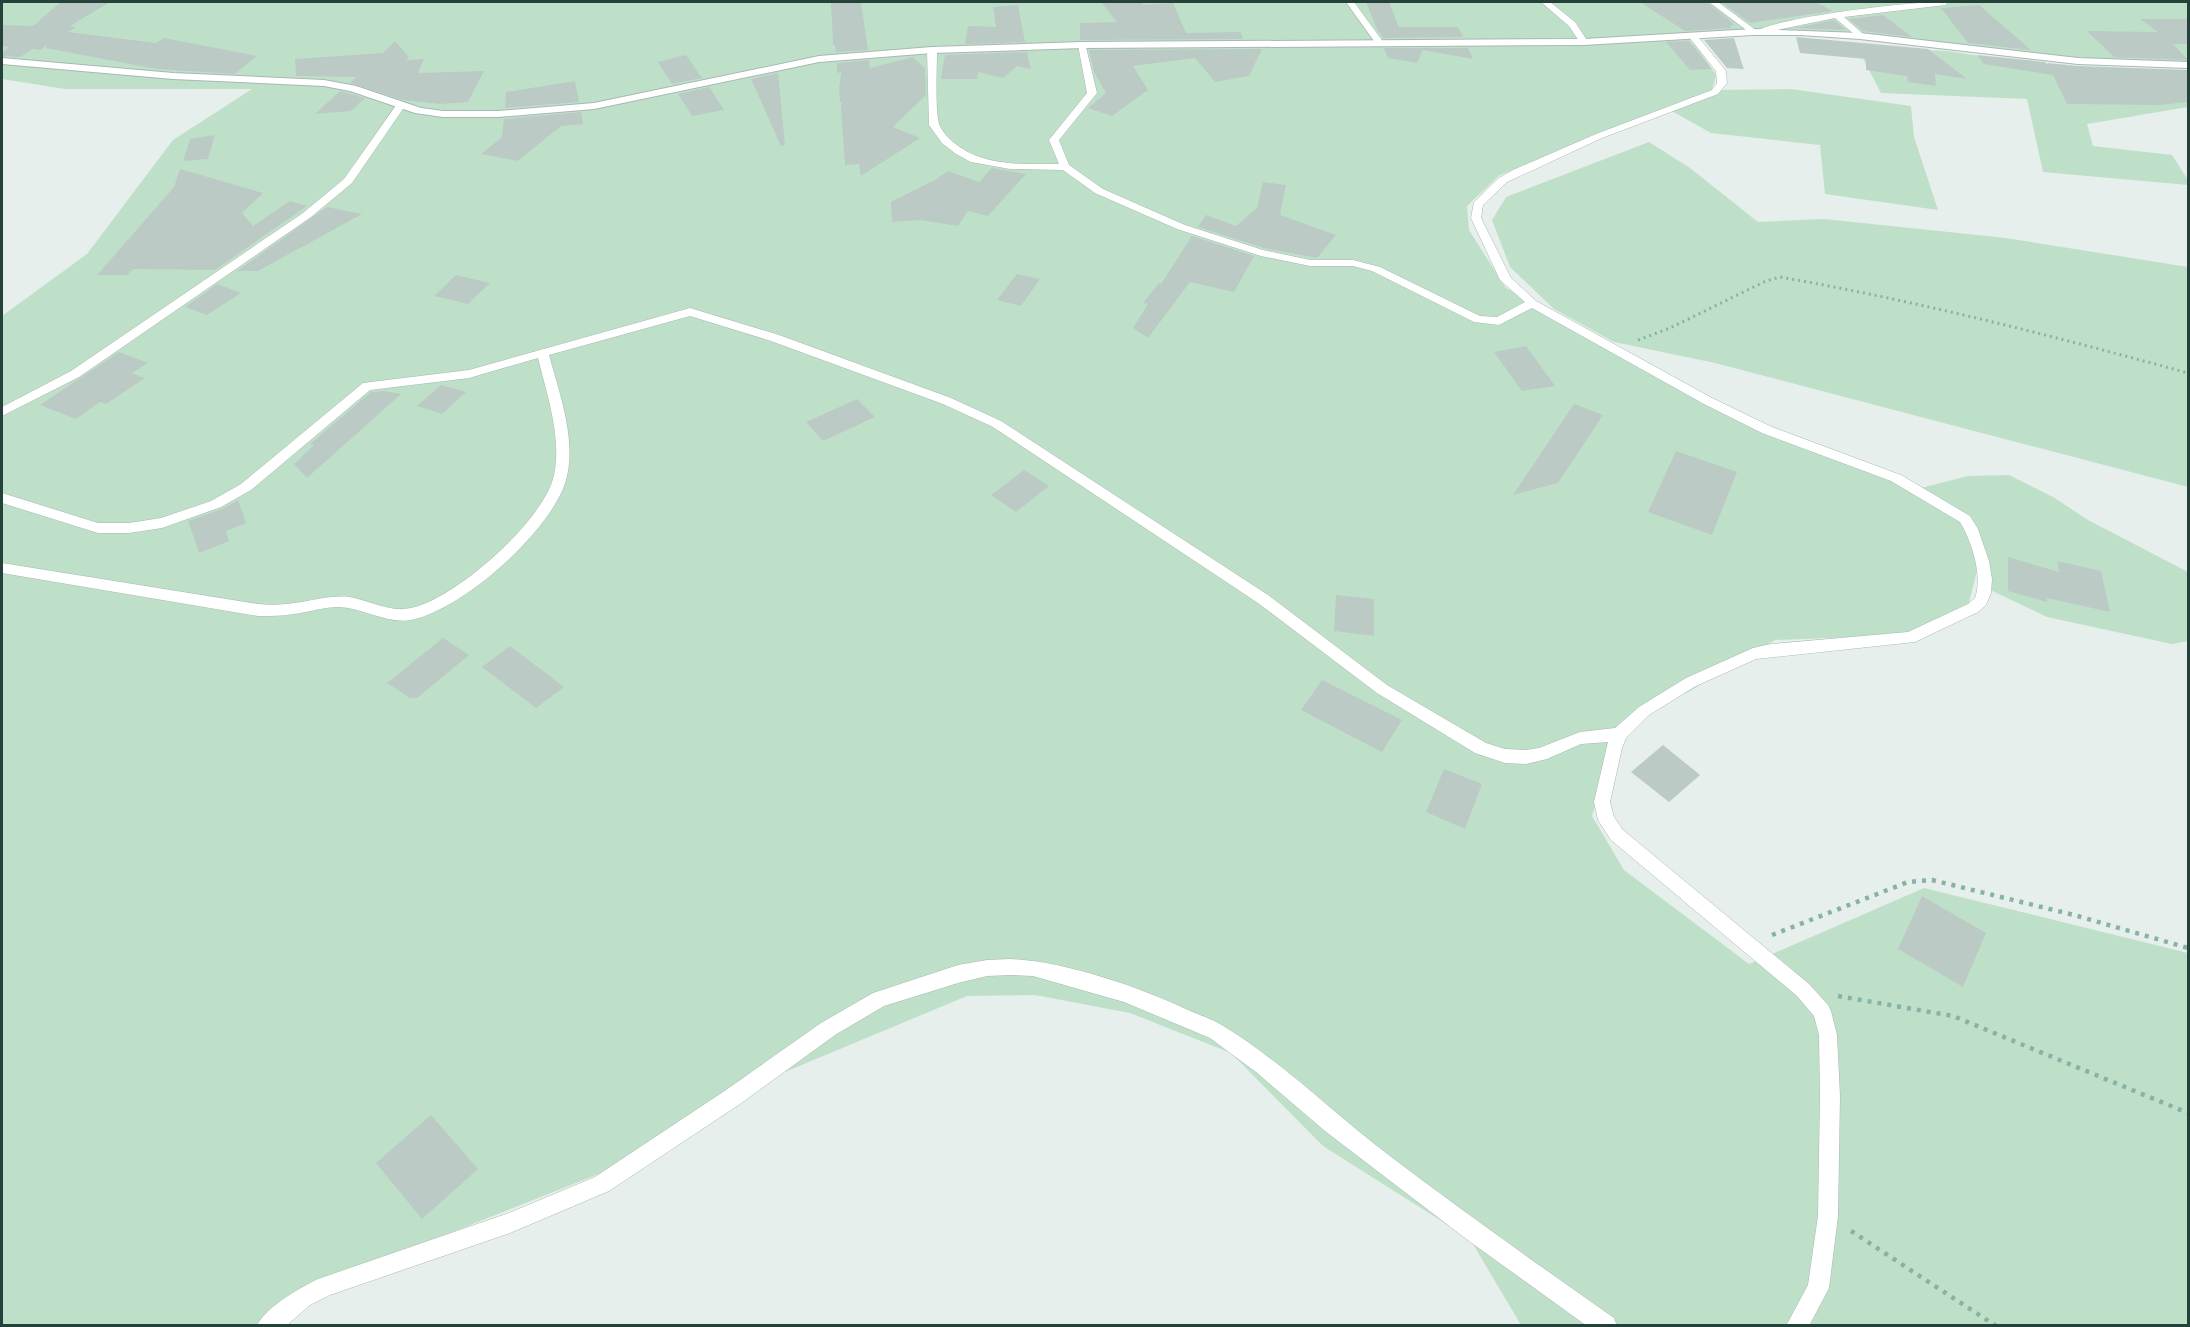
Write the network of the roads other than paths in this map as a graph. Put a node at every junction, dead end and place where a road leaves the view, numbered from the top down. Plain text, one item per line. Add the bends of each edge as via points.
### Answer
1 (1350, 2) edge
2 (1545, 2) edge
3 (1713, 2) edge
4 (1943, 2) edge
5 (1837, 15) junction
6 (1757, 32) junction
7 (1692, 35) junction
8 (1860, 36) junction
9 (1584, 42) junction
10 (1380, 43) junction
11 (1082, 45) junction
12 (932, 50) junction
13 (2, 61) edge
14 (2188, 65) edge
15 (400, 106) junction
16 (1065, 167) junction
17 (1532, 303) junction
18 (543, 354) junction
19 (2, 412) edge
20 (2, 498) edge
21 (2, 568) edge
22 (1619, 734) junction
23 (268, 1326) edge
24 (1606, 1326) edge
25 (1797, 1326) edge

1 - 10 lane
2 - 9 lane via 1572,24
3 - 6 lane
4 - 5 lane
5 - 6 lane
5 - 8 lane
6 - 7 street
6 - 8 street
7 - 9 street
7 - 17 lane via 1721,71 1722,83 1715,92 1517,172 1478,204 1476,218 1506,280
8 - 14 street via 2078,61
9 - 10 street
10 - 11 street
11 - 12 street
11 - 16 lane via 1094,87 1054,140
12 - 15 street via 819,59 572,110 443,114
12 - 16 lane via 934,125 955,152 987,164
13 - 15 street via 172,76 324,83 352,88
15 - 19 lane via 348,181 325,201 75,374
16 - 17 lane via 1099,191 1181,227 1281,257 1310,263 1353,263 1376,269 1467,316 1499,321
17 - 22 lane via 1751,423 1896,478 1961,516 1971,529 1982,561 1985,579 1981,601 1924,632 1910,638 1753,654 1691,682 1644,711
18 - 20 lane via 470,374 367,386 246,487 216,504 153,526 98,528
18 - 21 lane via 558,412 561,453 561,476 552,500 512,548 464,589 422,611 392,614 348,602 258,610
18 - 22 lane via 689,312 775,338 947,401 997,424 1263,599 1382,690 1480,748 1505,756 1526,757 1580,738
22 - 25 lane via 1602,802 1606,820 1617,835 1803,990 1822,1011 1828,1035 1830,1096 1828,1216 1818,1288
23 - 24 lane via 325,1286 510,1223 602,1184 828,1029 879,999 958,974 1010,967 1033,968 1124,993 1217,1032 1467,1227

